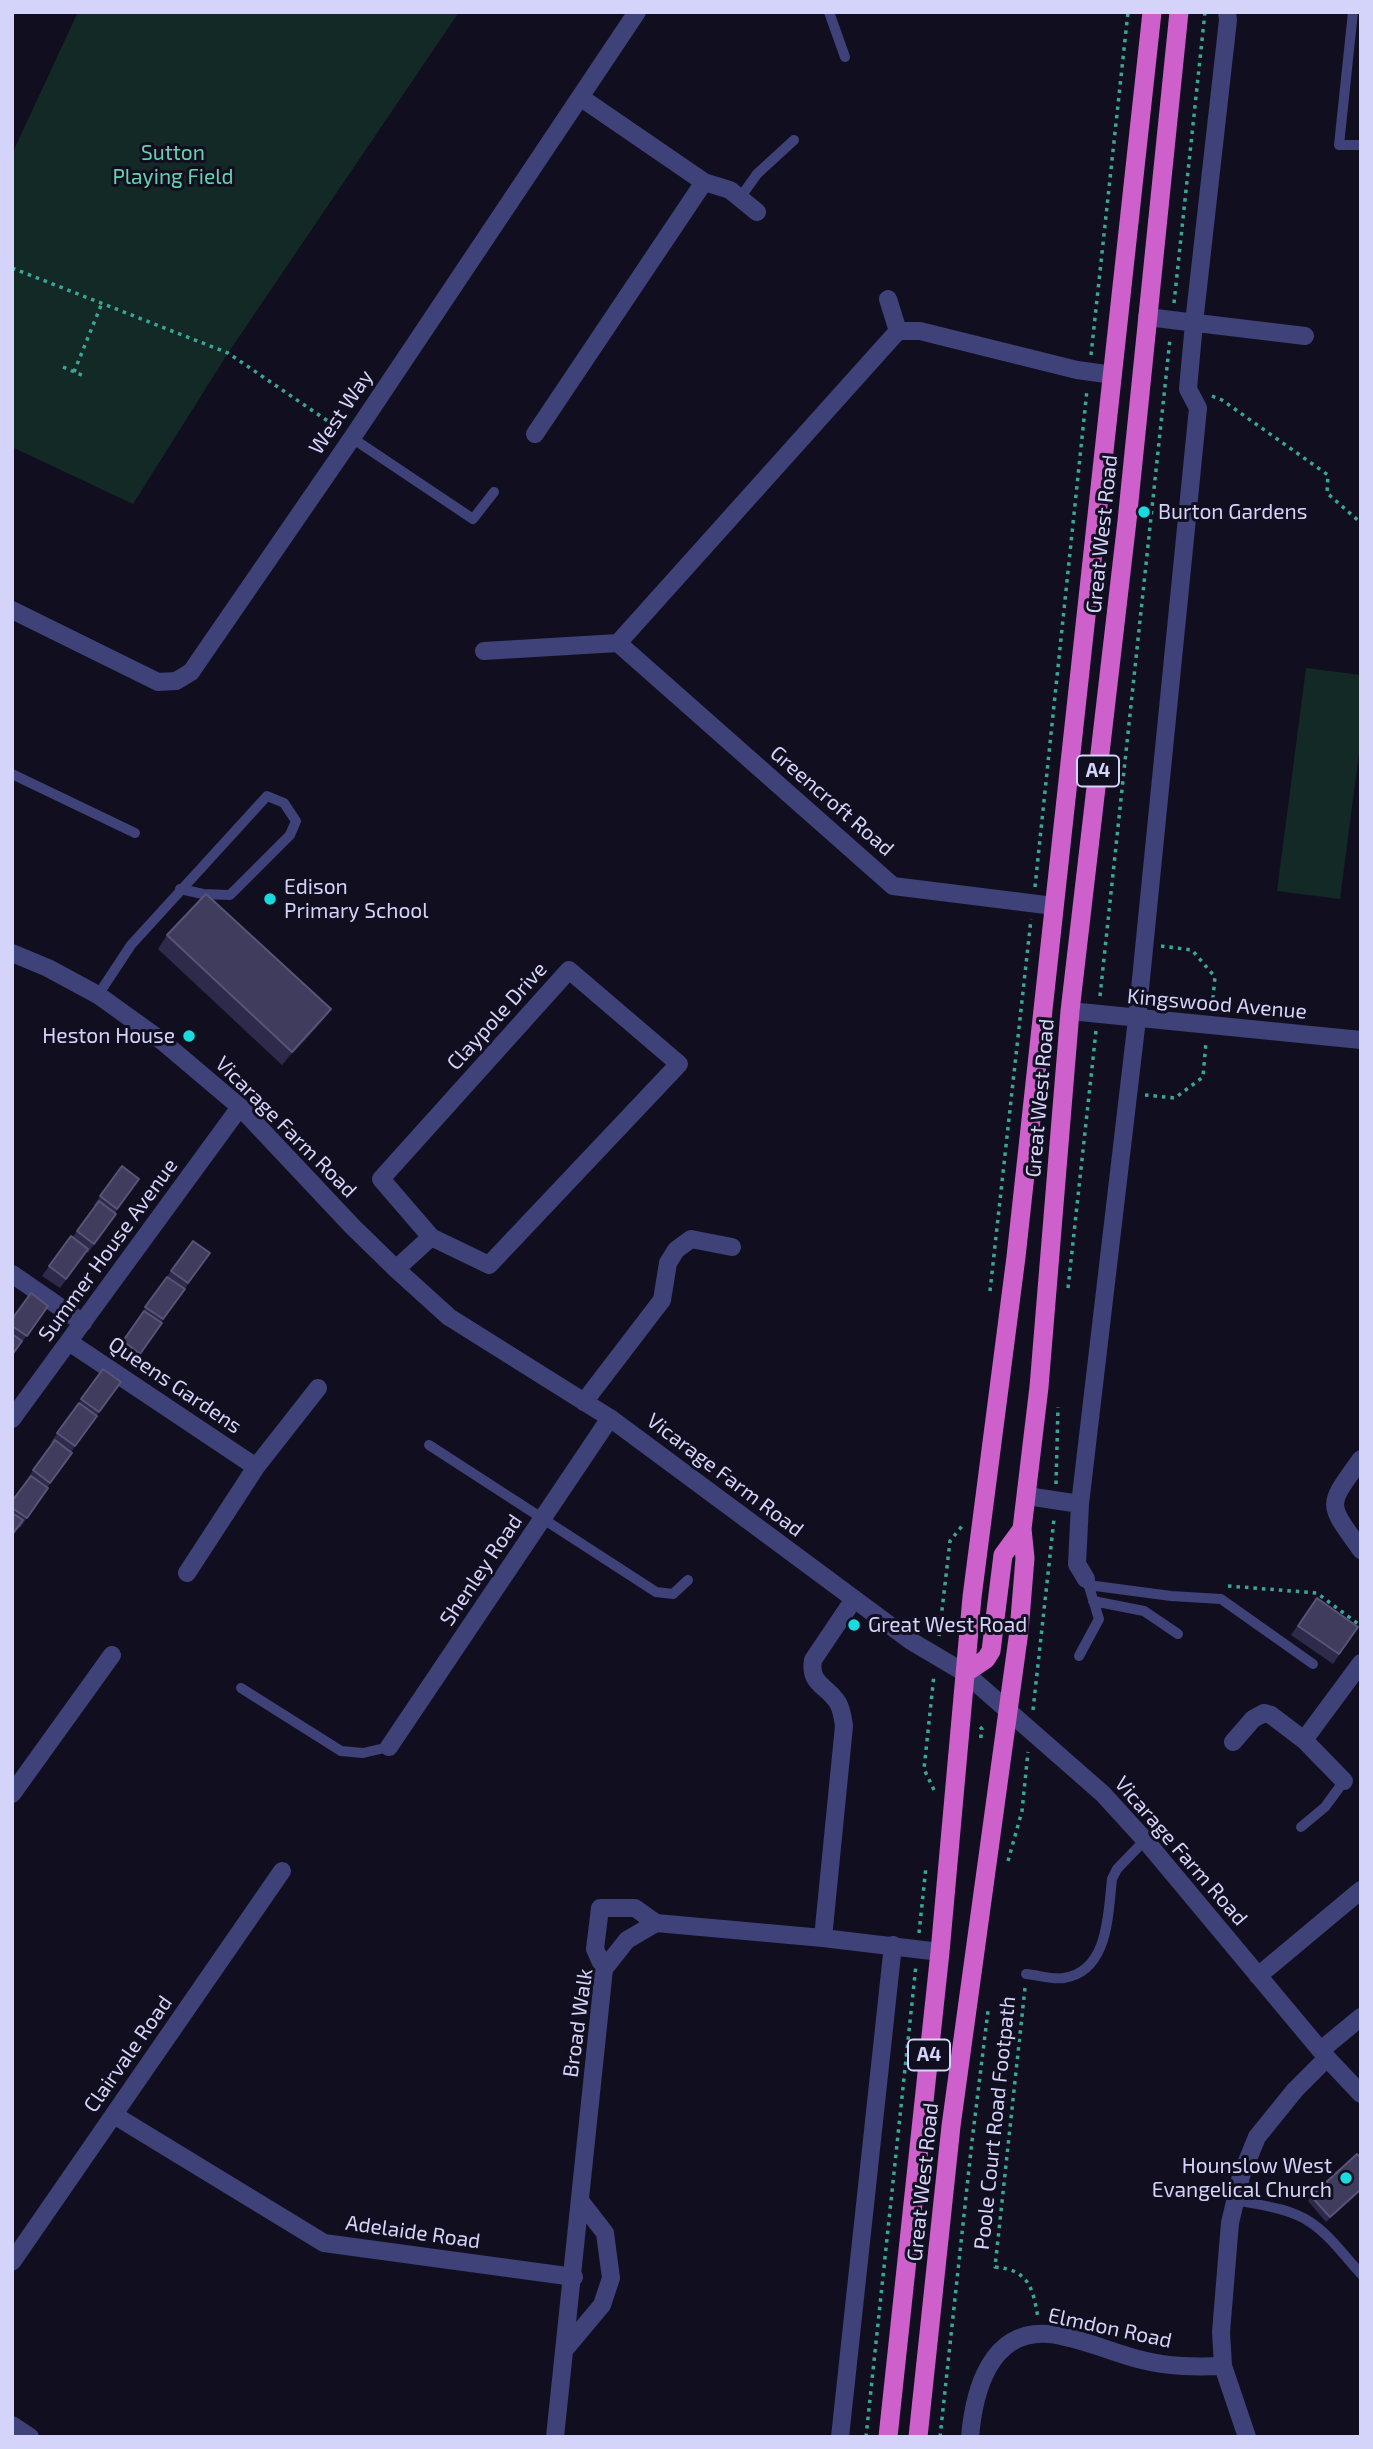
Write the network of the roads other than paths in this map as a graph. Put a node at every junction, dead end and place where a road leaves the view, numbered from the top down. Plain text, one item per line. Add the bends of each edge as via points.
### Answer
1 (637, 12) edge
2 (830, 12) edge
3 (1152, 12) edge
4 (1180, 12) edge
5 (1227, 12) edge
6 (1353, 12) edge
7 (845, 57) dead end
8 (580, 97) junction
9 (794, 140) dead end
10 (1361, 145) edge
11 (704, 182) junction
12 (740, 198) junction
13 (757, 212) dead end
14 (888, 299) dead end
15 (1147, 317) junction
16 (1194, 323) junction
17 (898, 331) junction
18 (1306, 336) dead end
19 (1112, 375) junction
20 (535, 434) dead end
21 (352, 438) junction
22 (494, 492) dead end
23 (12, 610) edge
24 (618, 643) junction
25 (484, 652) dead end
26 (12, 774) edge
27 (135, 833) dead end
28 (180, 889) junction
29 (1054, 906) junction
30 (12, 953) edge
31 (98, 995) junction
32 (1070, 1011) junction
33 (1137, 1019) junction
34 (1361, 1040) edge
35 (240, 1107) junction
36 (431, 1237) junction
37 (732, 1247) dead end
38 (396, 1269) junction
39 (12, 1275) edge
40 (83, 1323) junction
41 (69, 1342) junction
42 (317, 1388) dead end
43 (584, 1402) junction
44 (12, 1419) edge
45 (610, 1419) junction
46 (429, 1445) dead end
47 (1361, 1459) edge
48 (256, 1467) junction
49 (1027, 1496) junction
50 (1080, 1504) junction
51 (542, 1520) junction
52 (1022, 1530) junction
53 (1361, 1550) edge
54 (187, 1573) dead end
55 (688, 1580) dead end
56 (1087, 1582) junction
57 (854, 1599) junction
58 (1093, 1601) junction
59 (1178, 1634) dead end
60 (112, 1654) dead end
61 (1079, 1656) dead end
62 (1361, 1662) edge
63 (1313, 1664) dead end
64 (965, 1673) junction
65 (241, 1688) dead end
66 (1008, 1711) junction
67 (1304, 1740) junction
68 (1233, 1742) dead end
69 (389, 1747) joint
70 (1344, 1781) joint
71 (12, 1794) edge
72 (1301, 1827) dead end
73 (1145, 1840) junction
74 (282, 1871) dead end
75 (1361, 1890) edge
76 (656, 1923) junction
77 (823, 1938) junction
78 (893, 1945) junction
79 (940, 1952) junction
80 (604, 1969) junction
81 (1026, 1974) road end
82 (1258, 1976) junction
83 (1361, 2017) edge
84 (1324, 2054) junction
85 (1361, 2094) edge
86 (114, 2115) junction
87 (1236, 2200) junction
88 (581, 2202) junction
89 (12, 2262) edge
90 (1361, 2274) edge
91 (574, 2277) junction
92 (566, 2348) junction
93 (1223, 2366) junction
94 (12, 2425) edge
95 (30, 2437) edge
96 (555, 2437) edge
97 (840, 2437) edge
98 (888, 2437) edge
99 (918, 2437) edge
100 (970, 2437) edge
101 (1247, 2437) edge

1 - 8 street, West Way
2 - 7 lane
3 - 19 highway, Great West Road / A4
4 - 15 highway, Great West Road / A4
5 - 16 street
6 - 10 lane via 1339,145
8 - 11 street
8 - 21 street, West Way
9 - 12 lane via 757,174
11 - 12 street
11 - 20 street
12 - 13 street
14 - 17 street
15 - 16 street
15 - 32 highway, Great West Road / A4
16 - 18 street
16 - 33 street via 1188,389 1198,408
17 - 19 street via 920,331
17 - 24 street
19 - 29 highway, Great West Road / A4
21 - 22 lane via 473,519
21 - 23 street, West Way via 191,672 176,681 158,682
24 - 25 street
24 - 29 street, Greencroft Road via 893,886
26 - 27 lane
28 - 28 lane via 267,796 284,803 296,821 290,835 230,895
28 - 31 lane via 131,945
29 - 64 highway, Great West Road / A4
30 - 31 street, Vicarage Farm Road
31 - 35 street, Vicarage Farm Road via 162,1041
32 - 33 street, Kingswood Avenue
32 - 49 highway, Great West Road / A4
33 - 34 street, Kingswood Avenue
33 - 50 street
35 - 38 street, Vicarage Farm Road
35 - 40 street, Summer House Avenue
36 - 36 street, Claypole Drive via 381,1179 569,970 679,1065 489,1265
36 - 38 street
37 - 43 street via 691,1239 676,1250 668,1263 662,1300
38 - 43 street, Vicarage Farm Road via 449,1317
39 - 40 street
40 - 41 street, Summer House Avenue
41 - 44 street, Summer House Avenue
41 - 48 street, Queens Gardens
42 - 48 street
43 - 45 street, Vicarage Farm Road
45 - 51 street, Shenley Road
45 - 57 street, Vicarage Farm Road
46 - 51 lane
47 - 53 street via 1334,1499 1335,1512
48 - 54 street
49 - 50 street
49 - 52 highway, Great West Road / A4
50 - 56 street via 1077,1564
51 - 55 lane via 656,1592 673,1594
51 - 69 street, Shenley Road
52 - 64 highway, A4 via 1003,1555 991,1651
52 - 66 highway, Great West Road / A4 via 1025,1558
56 - 58 lane
56 - 63 lane via 1221,1599
57 - 64 street, Vicarage Farm Road
57 - 77 street via 812,1668 814,1678 838,1703 844,1726
58 - 59 lane via 1144,1611
58 - 61 lane via 1099,1619
60 - 71 street
62 - 67 street
64 - 66 street, Vicarage Farm Road
64 - 79 highway, Great West Road / A4
65 - 69 lane via 341,1751 363,1753
66 - 73 street, Vicarage Farm Road via 1103,1794
66 - 99 highway, Great West Road / A4 via 951,2126
67 - 68 street via 1264,1713
67 - 70 street
70 - 72 lane via 1325,1807
73 - 81 lane via 1112,1879 1102,1946 1094,1962 1064,1978
73 - 82 street, Vicarage Farm Road
74 - 86 street, Clairvale Road
75 - 82 street
76 - 77 street
76 - 80 street, Broad Walk via 627,1940
76 - 80 street via 635,1908 600,1908 595,1948
77 - 78 street
78 - 79 street
78 - 97 street
79 - 98 highway, Great West Road / A4
80 - 88 street, Broad Walk
82 - 84 street, Vicarage Farm Road
83 - 84 street
84 - 85 street, Vicarage Farm Road
84 - 87 street via 1257,2137
86 - 89 street, Clairvale Road
86 - 91 street, Adelaide Road via 324,2243
87 - 90 lane via 1288,2211 1309,2221
87 - 93 street via 1226,2261
88 - 91 street, Broad Walk
88 - 92 street via 605,2232 611,2278 602,2305
91 - 92 street, Broad Walk
92 - 96 street, Broad Walk
93 - 100 street, Elmdon Road via 1165,2365 1051,2334 1022,2337 1002,2350 986,2369 977,2390
93 - 101 street
94 - 95 street

